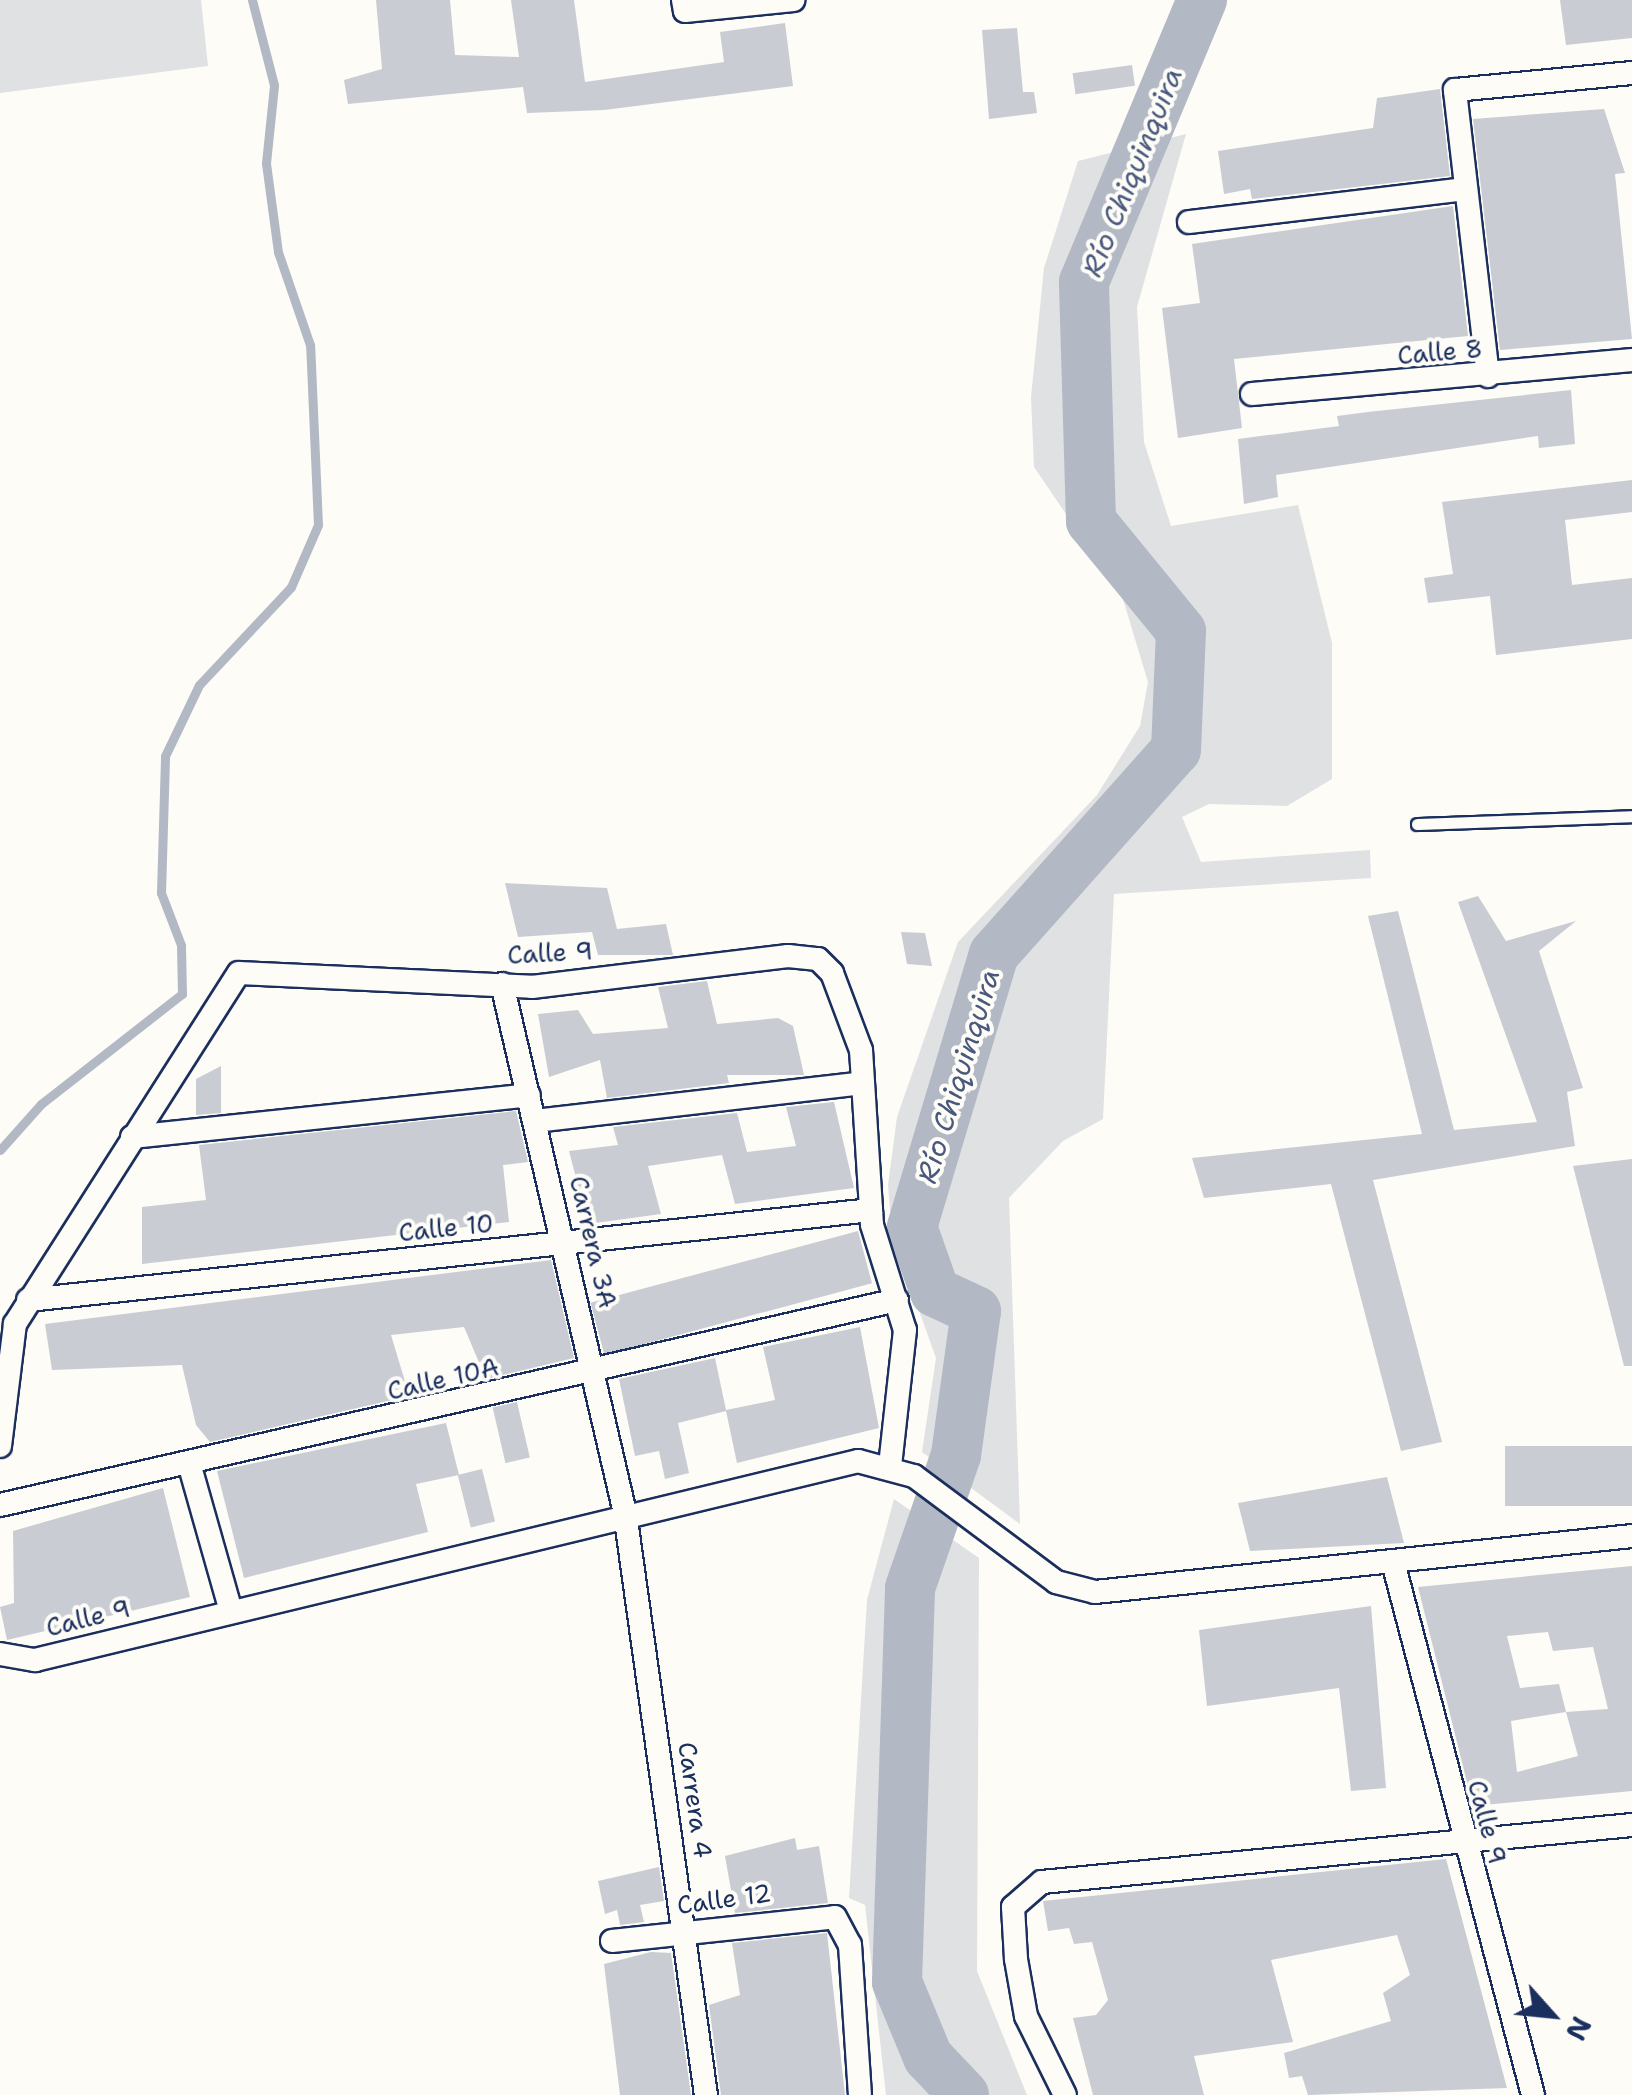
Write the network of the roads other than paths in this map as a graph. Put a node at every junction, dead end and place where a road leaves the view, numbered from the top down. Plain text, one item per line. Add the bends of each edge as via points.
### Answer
1 (683, 0) edge
2 (793, 0) edge
3 (1632, 73) edge
4 (1465, 189) junction
5 (1189, 222) dead end
6 (1632, 360) edge
7 (1488, 376) junction
8 (1252, 394) dead end
9 (1632, 816) edge
10 (1416, 824) dead end
11 (502, 984) junction
12 (863, 1083) junction
13 (529, 1095) junction
14 (536, 1121) junction
15 (132, 1137) junction
16 (870, 1210) junction
17 (564, 1244) junction
18 (28, 1300) junction
19 (897, 1300) junction
20 (594, 1373) junction
21 (0, 1446) edge
22 (189, 1464) junction
23 (890, 1466) junction
24 (0, 1505) edge
25 (625, 1513) junction
26 (1632, 1536) edge
27 (1393, 1562) junction
28 (231, 1611) junction
29 (0, 1654) edge
30 (1632, 1825) edge
31 (1464, 1846) junction
32 (686, 1932) junction
33 (612, 1941) dead end
34 (706, 2095) edge
35 (860, 2095) edge
36 (1064, 2095) edge
37 (1533, 2095) edge

1 - 2 street via 685,11
3 - 4 street via 1456,90
4 - 5 street
4 - 7 street
6 - 7 street, Calle 8
7 - 8 street, Calle 8
9 - 10 lane
11 - 12 street, Calle 9 via 818,959 851,1021
11 - 13 street, Carrera 3A
11 - 15 street, Calle 9 via 239,973
12 - 14 street
12 - 16 street, Calle 9
13 - 14 street, Carrera 3A
13 - 15 street
14 - 17 street, Carrera 3A
15 - 18 street, Calle 9
16 - 17 street, Calle 10
16 - 19 street, Calle 9
17 - 18 street, Calle 10
17 - 20 street, Carrera 3A
18 - 21 street, Calle 9 via 8,1352
19 - 20 street, Calle 10A
19 - 23 street, Calle 9 via 903,1388
20 - 22 street, Calle 10A
20 - 25 street, Carrera 3A
22 - 24 street, Calle 10A
22 - 28 street
23 - 25 street, Calle 9 via 858,1461
23 - 27 street, Calle 9 via 914,1476 1056,1582 1095,1592
25 - 28 street, Calle 9
25 - 32 street, Carrera 4
26 - 27 street, Calle 9
27 - 31 street, Calle 9
28 - 29 street, Calle 9 via 35,1660
30 - 31 street
31 - 36 street via 1042,1882 1026,1890 1013,1907 1026,2016
31 - 37 street, Calle 9
32 - 33 street, Calle 12
32 - 34 street, Carrera 4
32 - 35 street, Calle 12 via 825,1913 842,1923

